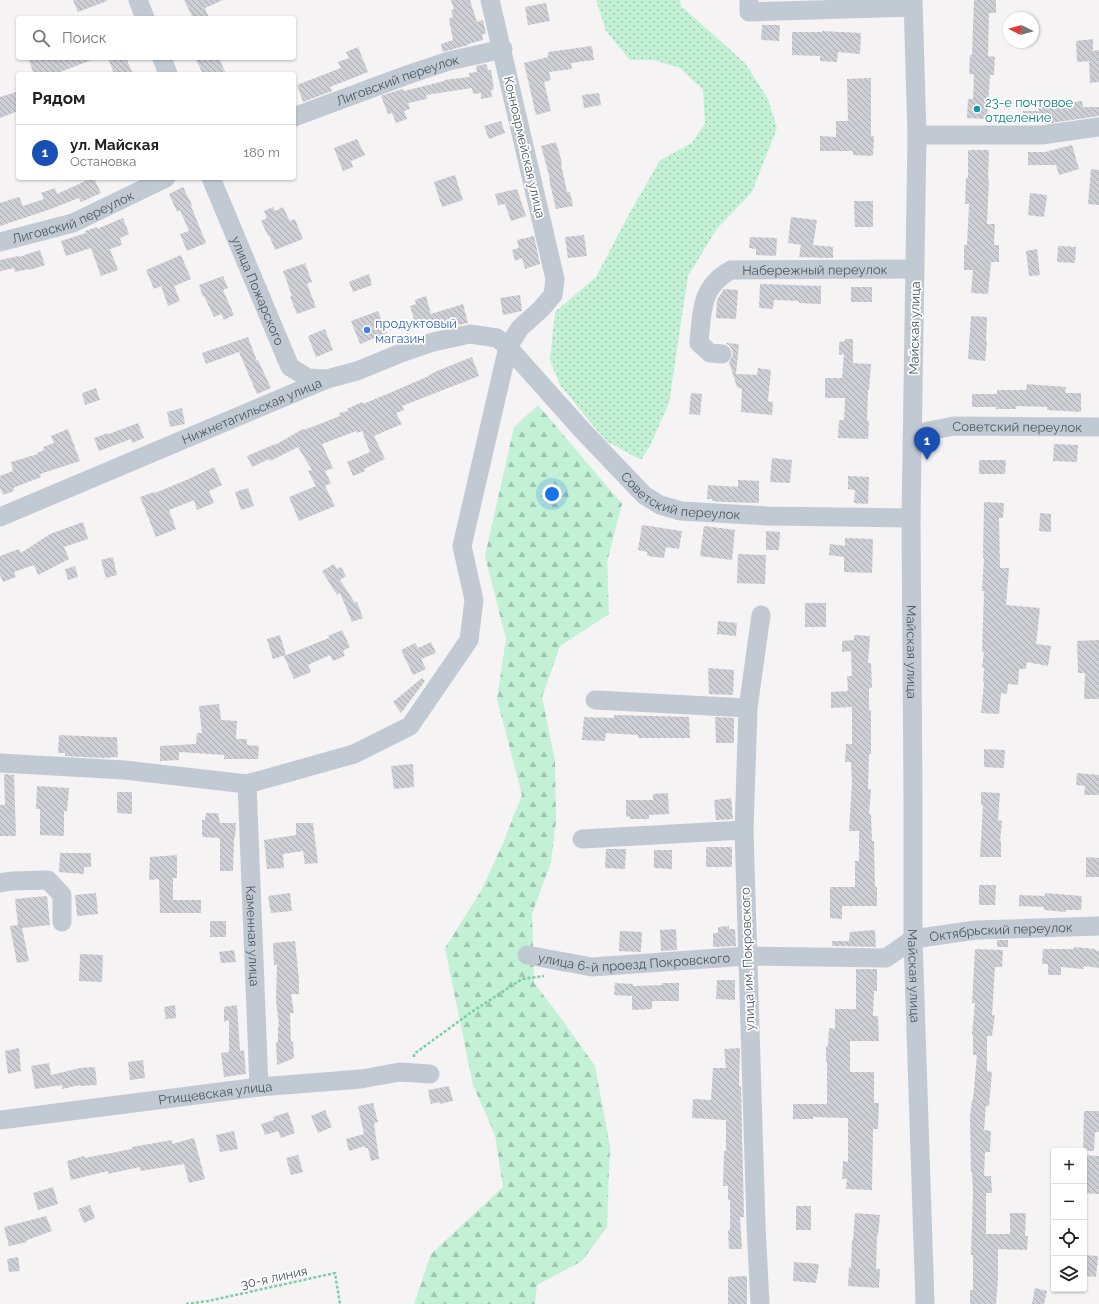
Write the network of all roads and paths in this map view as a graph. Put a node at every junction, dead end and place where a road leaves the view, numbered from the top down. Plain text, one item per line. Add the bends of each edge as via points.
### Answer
1 (138, 0) edge
2 (490, 0) edge
3 (749, 0) edge
4 (913, 3) edge
5 (144, 16) edge
6 (503, 49) junction
7 (163, 60) edge
8 (167, 72) edge
9 (296, 116) edge
10 (1099, 127) edge
11 (916, 135) junction
12 (162, 180) edge
13 (212, 180) edge
14 (0, 242) edge
15 (915, 269) junction
16 (508, 347) junction
17 (722, 354) dead end
18 (327, 380) junction
19 (1099, 427) edge
20 (913, 434) junction
21 (0, 517) edge
22 (911, 518) junction
23 (761, 615) dead end
24 (595, 700) dead end
25 (748, 708) junction
26 (0, 763) edge
27 (246, 784) junction
28 (744, 830) junction
29 (582, 839) dead end
30 (0, 883) edge
31 (62, 922) dead end
32 (1099, 926) edge
33 (913, 939) junction
34 (527, 955) dead end
35 (744, 956) junction
36 (550, 975) dead end
37 (421, 1073) joint
38 (259, 1087) junction
39 (0, 1120) edge
40 (186, 1304) edge
41 (340, 1304) edge
42 (760, 1304) edge
43 (925, 1304) edge

1 - 5 street
2 - 6 street, Конноармейская улица
3 - 4 street via 749,12
4 - 11 street, Майская улица
6 - 9 street, Лиговский переулок via 449,61
6 - 16 street, Конноармейская улица via 555,280 553,295 520,328
7 - 8 street
10 - 11 street via 1042,135
11 - 15 street, Майская улица
12 - 14 street, Лиговский переулок via 73,223
13 - 18 street, улица Пожарского via 290,367 308,378
15 - 17 street, Набережный переулок via 731,270 721,275 708,290 702,309 699,343 710,353
15 - 20 street, Майская улица
16 - 18 street, Нижнетагильская улица via 497,338 470,334 433,342
16 - 22 street, Советский переулок via 644,495 660,505 681,511 767,516
16 - 27 street via 462,546 474,600 469,640 410,726 354,754
18 - 21 street, Нижнетагильская улица
19 - 20 street, Советский переулок via 954,426
20 - 22 street, Майская улица
22 - 33 street, Майская улица
23 - 25 street, улица им. Покровского
24 - 25 street
25 - 28 street, улица им. Покровского
26 - 27 street via 124,770
27 - 38 street, Каменная улица
28 - 29 street
28 - 35 street, улица им. Покровского
30 - 31 street via 12,880 48,880 62,895
32 - 33 street, Октябрьский переулок via 976,930
33 - 35 street, Октябрьский переулок via 886,958
33 - 43 street, Майская улица
34 - 35 street, улица 6-й проезд Покровского via 592,967
35 - 42 street, улица им. Покровского
36 - 37 path via 522,979 414,1054
37 - 38 street, Ртищевская улица via 400,1072 362,1079
38 - 39 street, Ртищевская улица
40 - 41 path, 30-я линия via 335,1273

